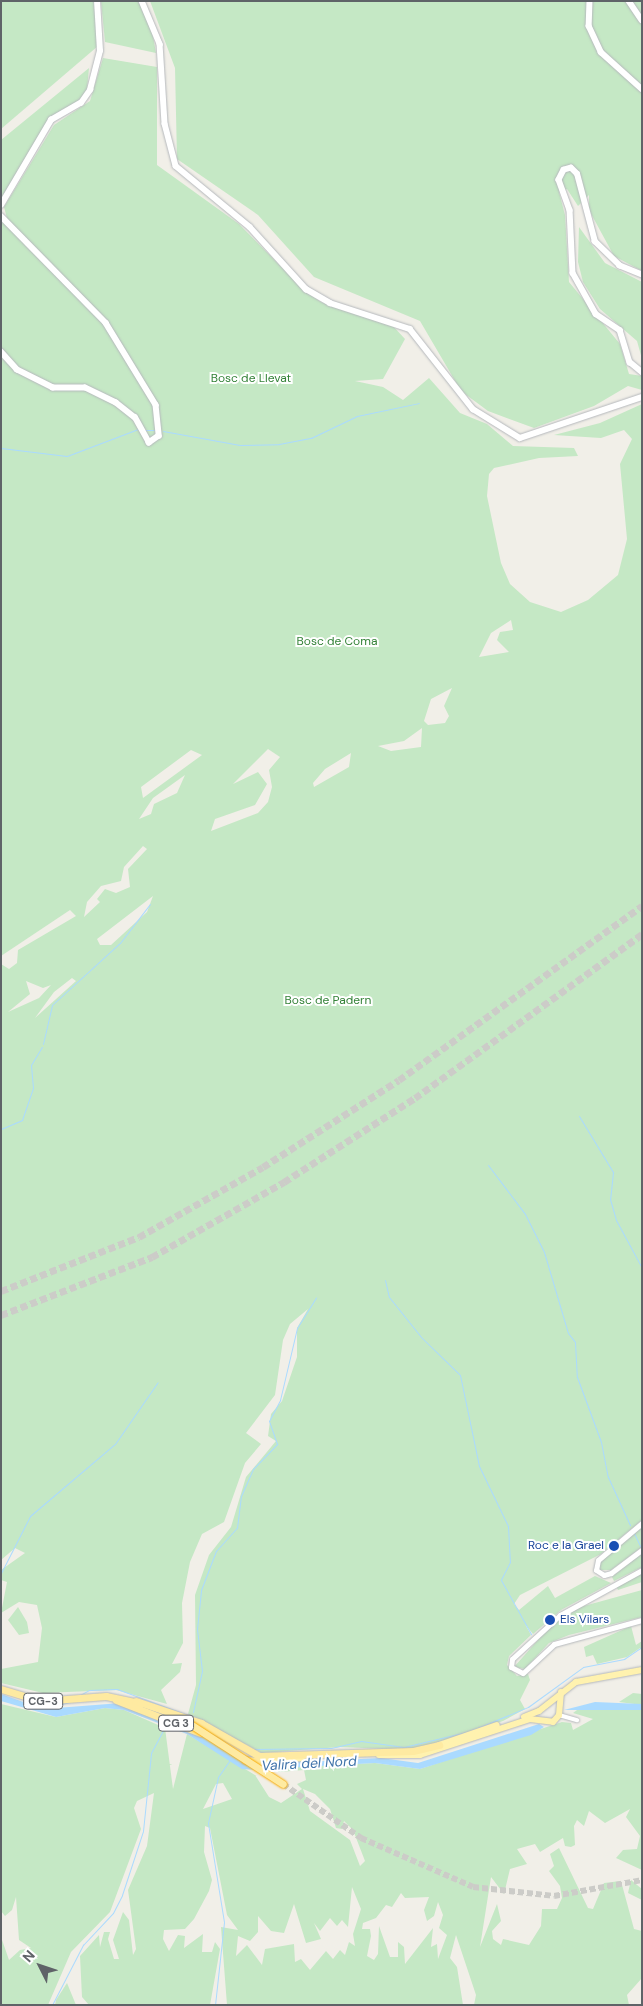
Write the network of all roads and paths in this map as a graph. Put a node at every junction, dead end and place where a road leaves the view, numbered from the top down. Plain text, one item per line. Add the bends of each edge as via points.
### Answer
1 (97, 1) edge
2 (142, 1) edge
3 (590, 1) edge
4 (630, 1) edge
5 (642, 20) edge
6 (642, 88) edge
7 (1, 205) edge
8 (1, 216) edge
9 (642, 275) edge
10 (1, 352) edge
11 (642, 372) edge
12 (642, 397) edge
13 (642, 1523) edge
14 (640, 1551) edge
15 (642, 1570) edge
16 (642, 1620) edge
17 (642, 1670) edge
18 (1, 1689) edge
19 (561, 1692) junction
20 (86, 1696) junction
21 (136, 1701) junction
22 (545, 1707) junction
23 (559, 1714) junction
24 (522, 1720) junction
25 (577, 1720) dead end
26 (545, 1722) junction
27 (440, 1747) junction
28 (260, 1761) joint
29 (283, 1784) tunnel mouth

1 - 7 main road via 100,51 90,90 81,103 51,120
2 - 12 main road via 160,44 165,124 176,166 250,227 306,289 330,303 410,329 472,409 520,438
3 - 6 main road via 589,26 601,52
4 - 5 main road
8 - 10 main road via 106,323 156,405 160,436 149,443 135,418 116,403 85,388 53,388 17,370
9 - 11 main road via 620,266 595,242 577,174 571,168 564,170 559,180 570,210 573,273 596,314 620,330 630,362
13 - 14 street via 598,1560 596,1570 607,1575
15 - 16 street via 560,1615 512,1659 511,1667 523,1673 554,1644
17 - 19 main road via 576,1682
18 - 20 highway, CG-3 via 41,1700
19 - 22 main road
19 - 23 main road
20 - 21 highway, CG-3
20 - 28 highway, CG 3 via 136,1707 200,1733 240,1759
21 - 27 highway, CG 3 via 201,1723 259,1756 413,1751
21 - 29 highway, CG-3, bridge via 187,1722
22 - 23 main road
22 - 24 main road
22 - 26 main road
23 - 25 street
23 - 26 main road via 553,1722
24 - 26 main road, CG 3
24 - 27 main road, CG 3
27 - 28 main road, CG 3 via 414,1756

